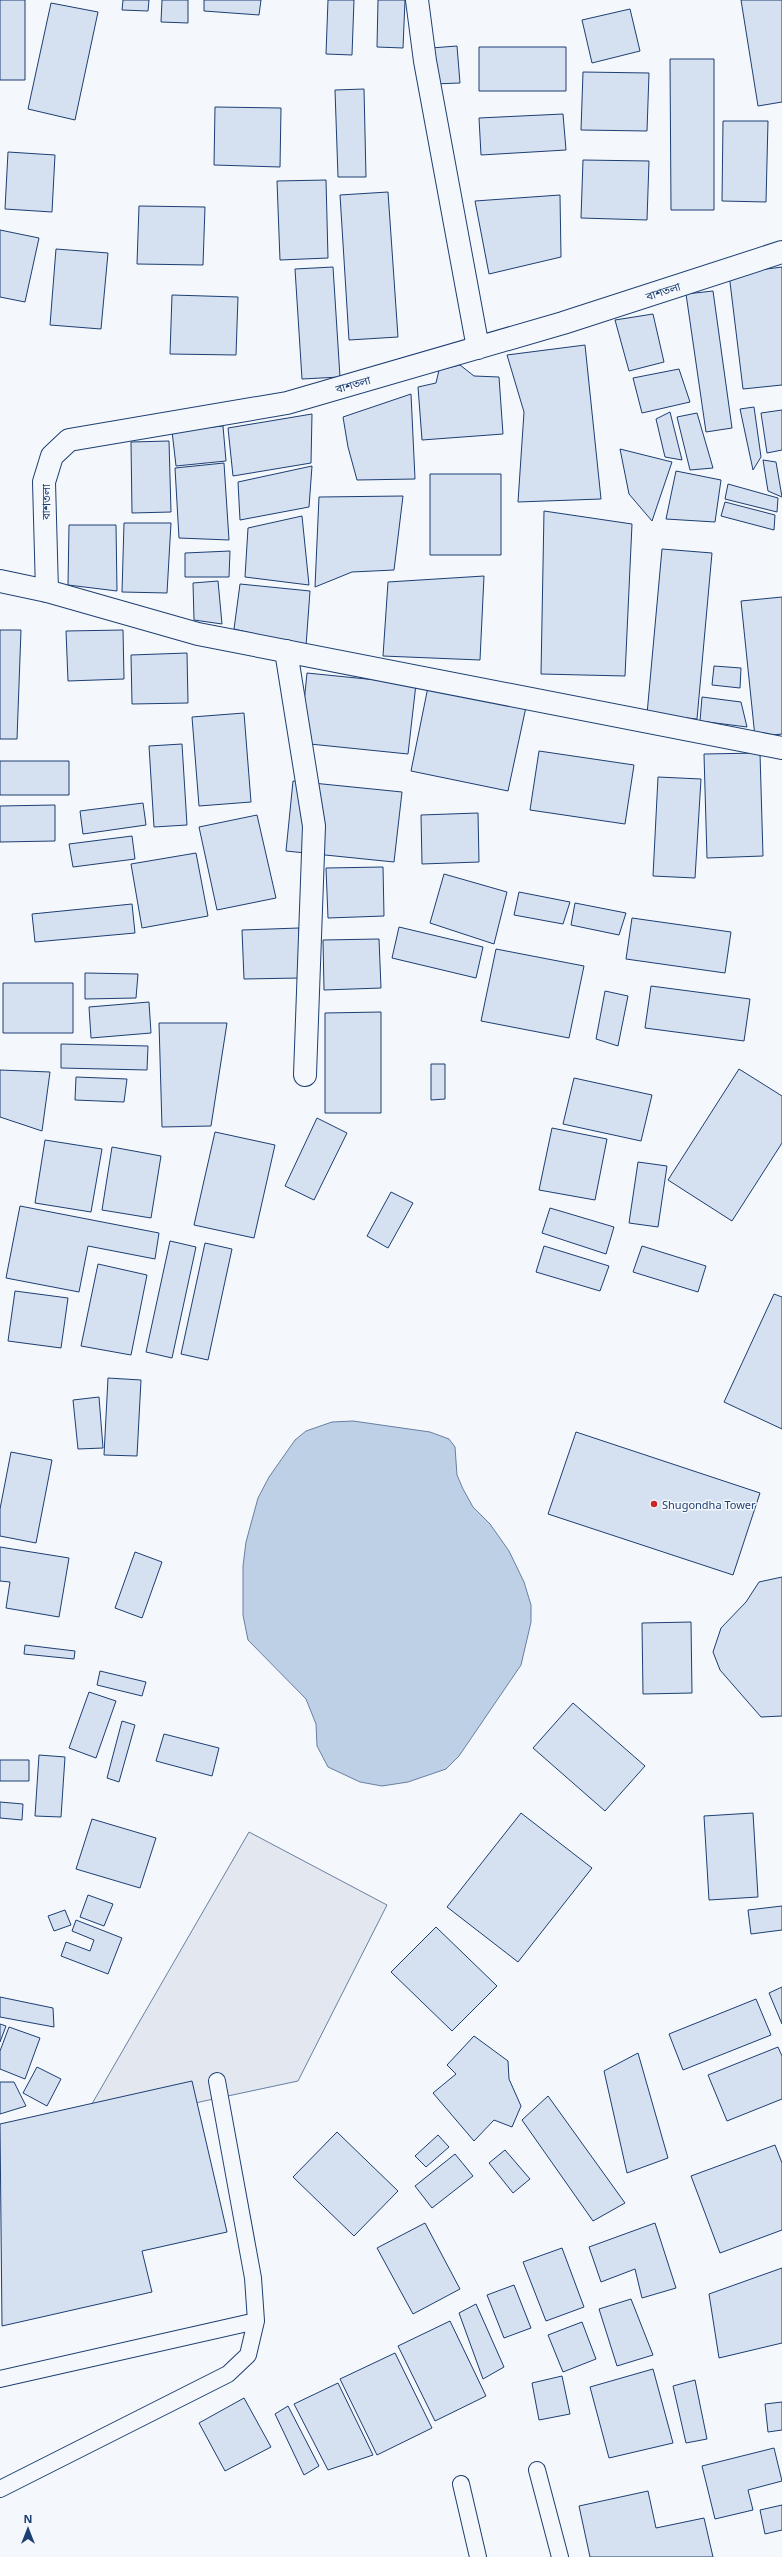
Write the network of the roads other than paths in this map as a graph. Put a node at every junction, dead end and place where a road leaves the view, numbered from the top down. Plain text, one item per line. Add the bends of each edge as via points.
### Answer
1 (416, 0) edge
2 (782, 252) edge
3 (478, 348) junction
4 (0, 581) edge
5 (47, 591) junction
6 (286, 651) junction
7 (782, 748) edge
8 (305, 1075) dead end
9 (217, 2081) dead end
10 (256, 2321) junction
11 (0, 2379) edge
12 (537, 2470) dead end
13 (461, 2484) dead end
14 (0, 2489) edge
15 (478, 2557) edge
16 (560, 2557) edge

1 - 3 street
2 - 3 street, বাশতলা via 564,323
3 - 5 street, বাশতলা via 287,403 69,440 52,456 44,482
4 - 5 street
5 - 6 street via 198,634
6 - 7 street
6 - 8 street via 314,826
9 - 10 lane via 253,2278
10 - 11 lane
10 - 14 lane via 248,2355 228,2374
12 - 16 lane
13 - 15 lane

